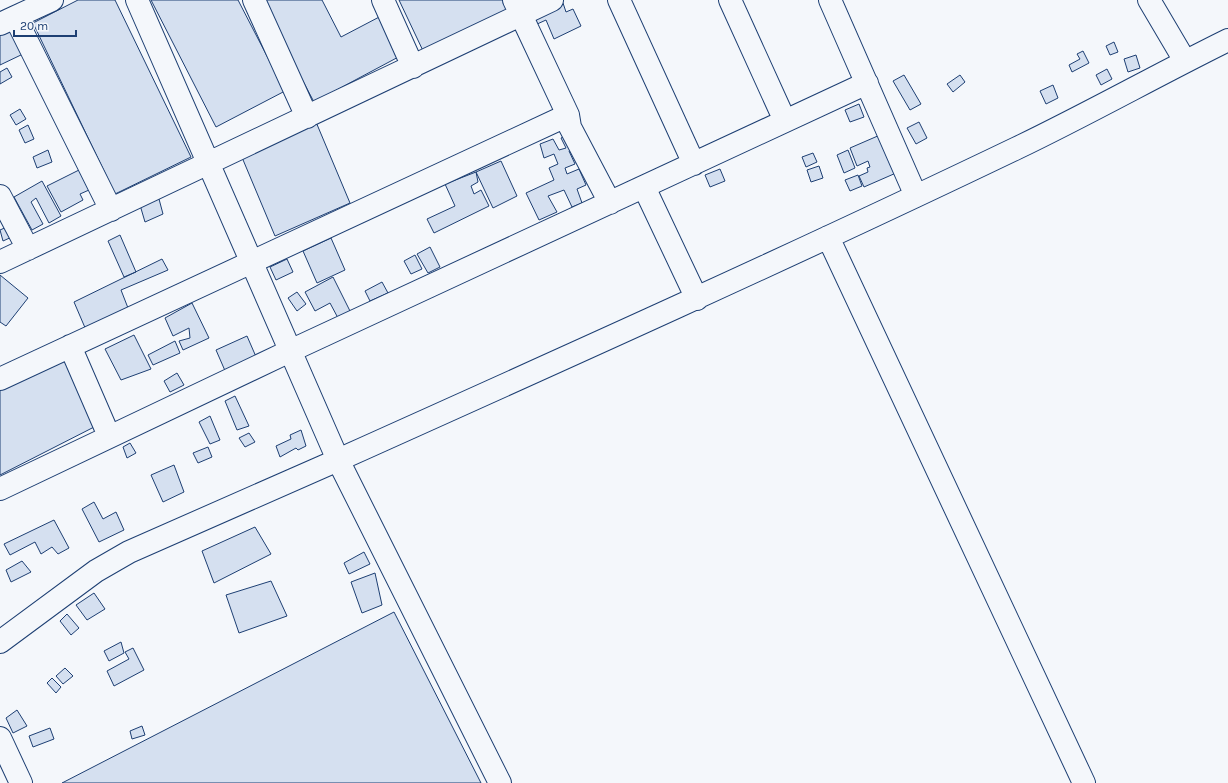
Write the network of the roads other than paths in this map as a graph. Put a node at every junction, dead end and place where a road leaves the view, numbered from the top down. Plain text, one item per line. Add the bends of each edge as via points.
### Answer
1 (52, 0) edge
2 (137, 0) edge
3 (254, 0) edge
4 (383, 0) edge
5 (552, 0) edge
6 (619, 0) edge
7 (730, 0) edge
8 (830, 0) edge
9 (1150, 0) edge
10 (517, 8) edge
11 (7, 21) edge
12 (1228, 40) edge
13 (1185, 61) junction
14 (413, 67) junction
15 (867, 83) junction
16 (568, 115) junction
17 (307, 117) junction
18 (785, 121) junction
19 (209, 164) junction
20 (694, 164) junction
21 (644, 187) junction
22 (0, 196) edge
23 (916, 196) junction
24 (610, 203) junction
25 (111, 210) junction
26 (828, 238) junction
27 (28, 249) junction
28 (0, 262) edge
29 (252, 262) junction
30 (697, 299) junction
31 (70, 346) junction
32 (290, 351) junction
33 (0, 379) edge
34 (109, 436) junction
35 (338, 460) junction
36 (0, 489) edge
37 (0, 642) edge
38 (0, 738) edge
39 (21, 783) edge
40 (500, 783) edge
41 (1084, 783) edge

1 - 11 street
2 - 19 street
3 - 17 street
4 - 14 street
5 - 10 street
6 - 20 street
7 - 18 street
8 - 15 street
9 - 13 street
10 - 14 street
10 - 16 street
11 - 25 street
12 - 13 street
13 - 23 street
14 - 17 street
15 - 18 street
15 - 23 street
16 - 24 street via 570,127
16 - 29 street
17 - 19 street
18 - 20 street
19 - 25 street
19 - 29 street
20 - 21 street
21 - 24 street
21 - 30 street
22 - 27 street
23 - 26 street
24 - 32 street
25 - 27 street
26 - 30 street
26 - 41 street
27 - 28 street
29 - 31 street
29 - 32 street
30 - 35 street
31 - 33 street
31 - 34 street
32 - 34 street
32 - 35 street
34 - 36 street
35 - 37 street via 128,552 96,571
35 - 40 street
38 - 39 street

